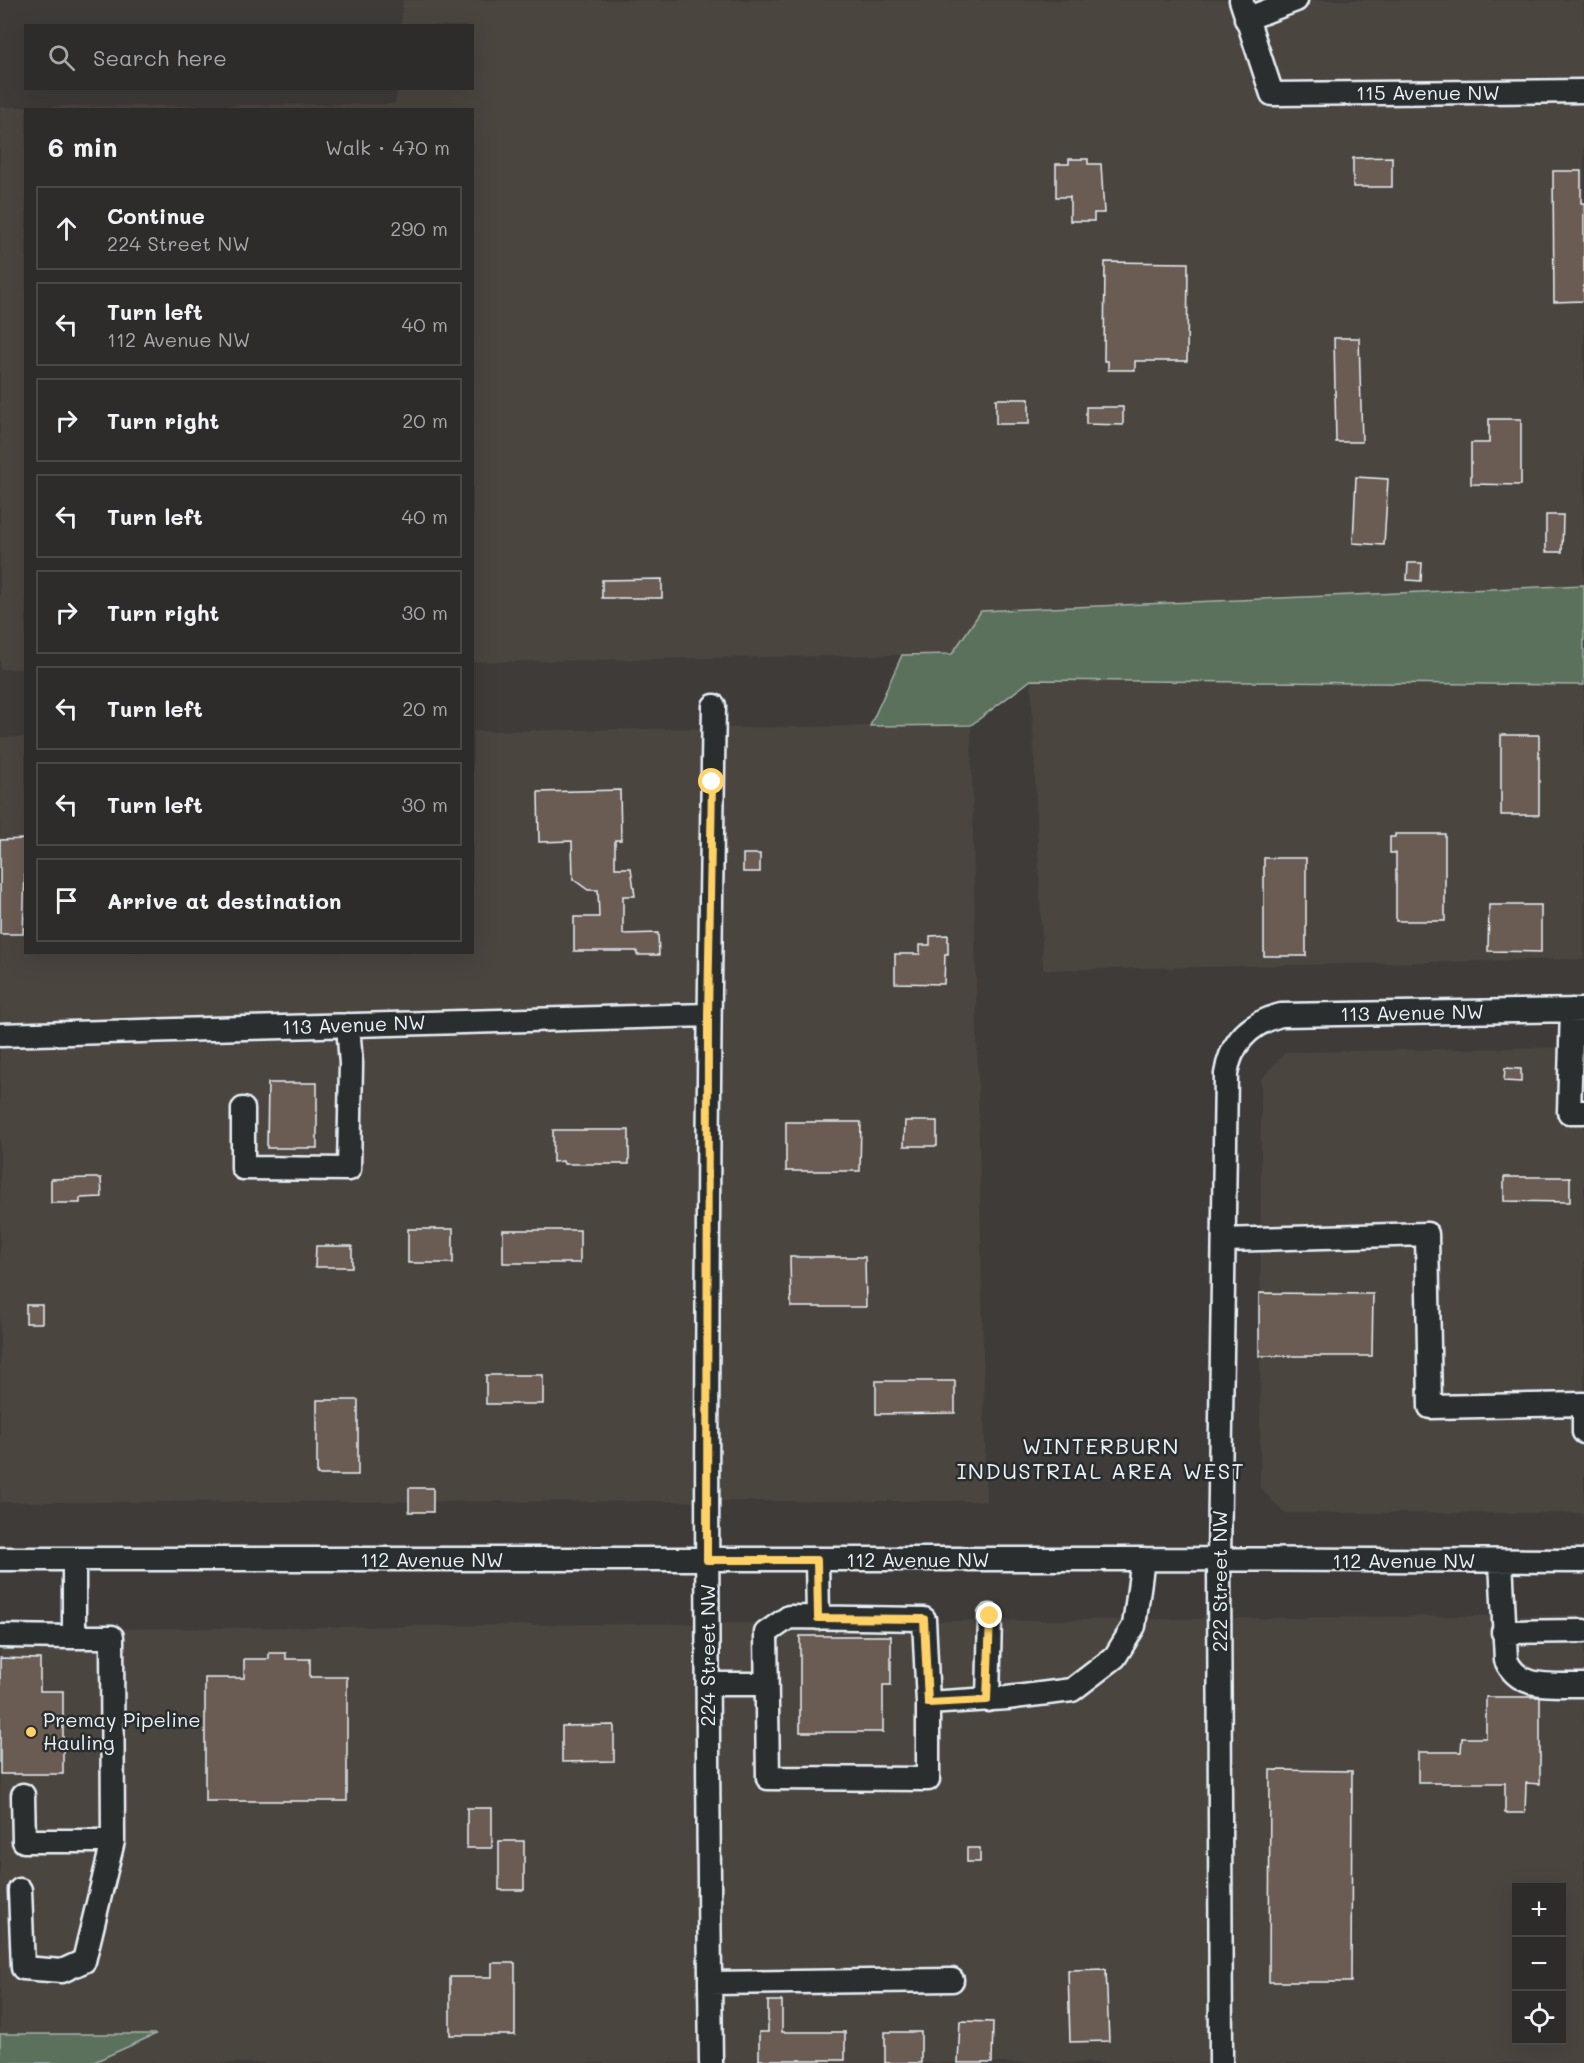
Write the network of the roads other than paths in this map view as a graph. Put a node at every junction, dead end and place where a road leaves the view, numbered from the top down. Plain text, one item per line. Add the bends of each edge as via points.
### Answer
1 (1296, 0) edge
2 (1244, 10) edge
3 (1584, 91) edge
4 (714, 706) dead end
5 (1578, 1010) edge
6 (708, 1016) junction
7 (348, 1025) junction
8 (1244, 1033) joint
9 (0, 1035) edge
10 (243, 1109) dead end
11 (1584, 1112) edge
12 (1224, 1240) junction
13 (1584, 1404) edge
14 (1584, 1432) edge
15 (0, 1559) edge
16 (1143, 1559) junction
17 (74, 1560) junction
18 (707, 1560) junction
19 (817, 1560) junction
20 (1219, 1560) junction
21 (1501, 1561) junction
22 (1584, 1561) edge
23 (990, 1616) dead end
24 (818, 1618) junction
25 (1584, 1631) edge
26 (1503, 1632) junction
27 (0, 1636) edge
28 (74, 1637) junction
29 (708, 1684) junction
30 (766, 1684) junction
31 (1584, 1685) edge
32 (987, 1700) junction
33 (928, 1703) junction
34 (23, 1795) dead end
35 (113, 1841) junction
36 (20, 1890) dead end
37 (952, 1980) dead end
38 (710, 1983) junction
39 (711, 2063) edge
40 (1221, 2063) edge

1 - 2 street
2 - 3 street, 115 Avenue NW via 1272,94
4 - 6 street, 224 Street NW
5 - 8 street, 113 Avenue NW via 1281,1016 1258,1023
5 - 11 street via 1569,1112
6 - 7 street, 113 Avenue NW
6 - 18 street, 224 Street NW
7 - 9 street, 113 Avenue NW
7 - 10 street via 350,1169 243,1168
8 - 12 street, 222 Street NW via 1228,1059 1226,1074
12 - 13 street via 1427,1234 1430,1407
12 - 20 street, 222 Street NW
13 - 14 street
15 - 17 street, 112 Avenue NW
16 - 19 street, 112 Avenue NW
16 - 20 street, 112 Avenue NW
16 - 32 street via 1134,1626 1115,1657 1072,1690
17 - 18 street, 112 Avenue NW
17 - 28 street
18 - 19 street, 112 Avenue NW
18 - 29 street, 224 Street NW
19 - 24 street
20 - 21 street, 112 Avenue NW
20 - 40 street, 222 Street NW
21 - 22 street, 112 Avenue NW
21 - 26 street
23 - 32 street
24 - 30 street via 789,1617 766,1634
24 - 33 street via 924,1619
25 - 26 street
26 - 31 street via 1511,1673 1526,1683
27 - 28 street
28 - 35 street via 112,1637
29 - 30 street
29 - 38 street, 224 Street NW
30 - 33 street via 768,1779 928,1779
32 - 33 street
34 - 35 street via 24,1841
35 - 36 street via 84,1961 62,1971 23,1968
37 - 38 street
38 - 39 street, 224 Street NW

